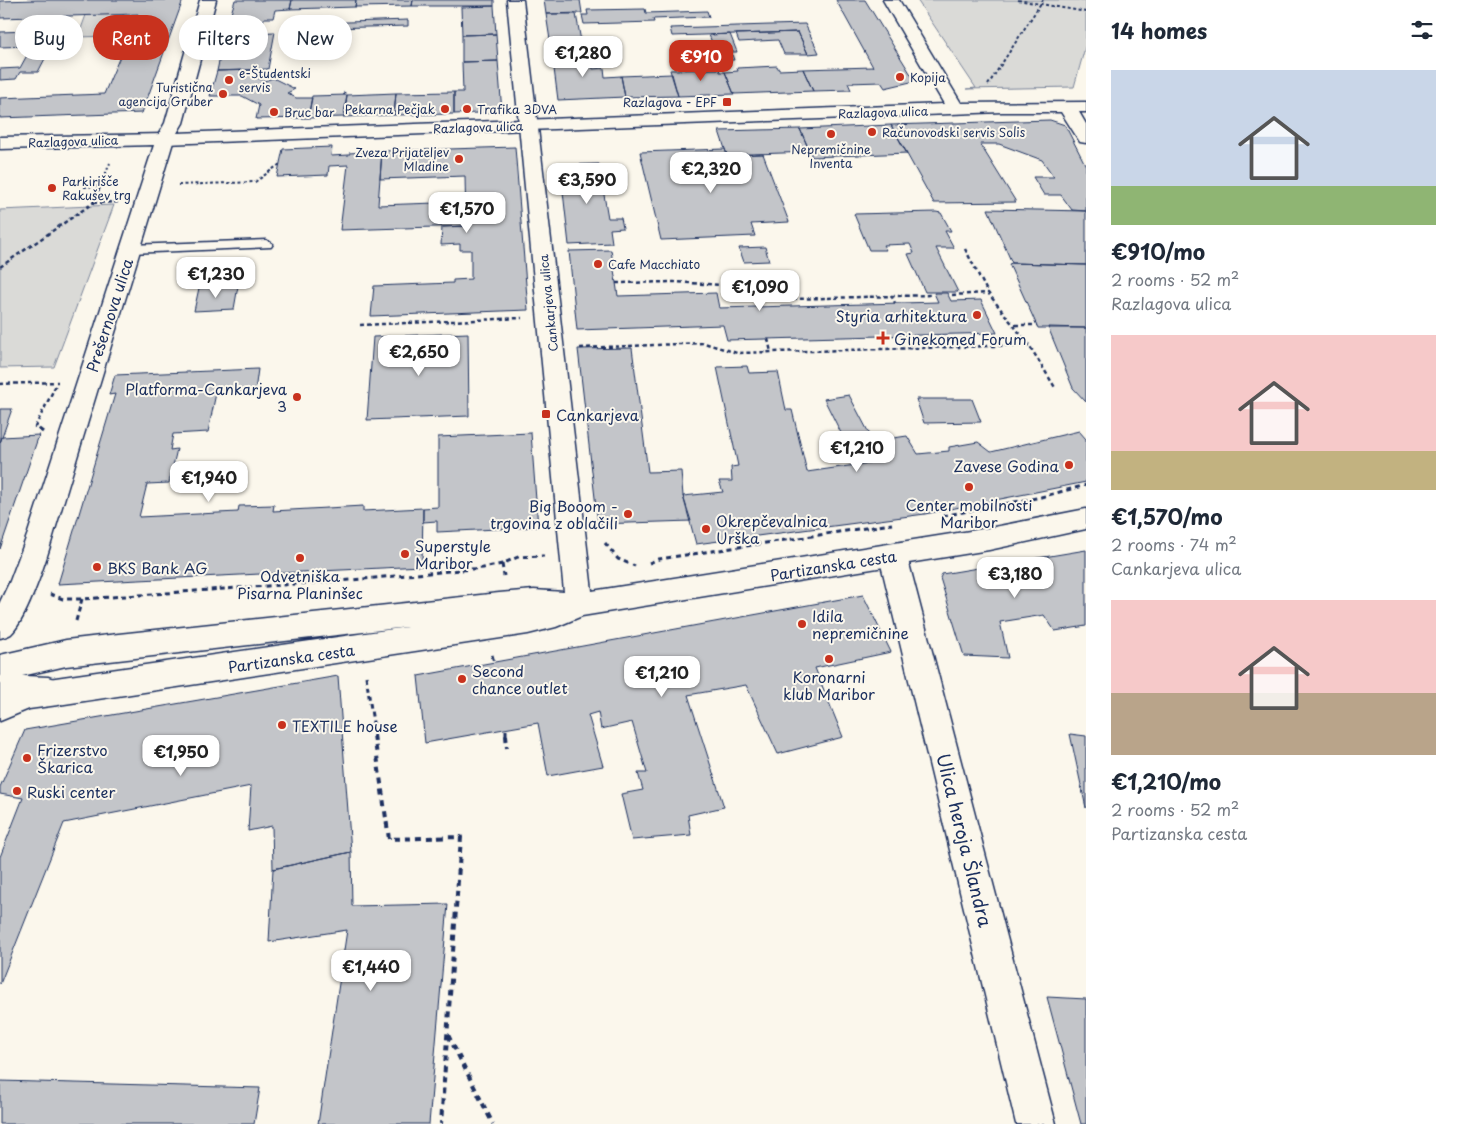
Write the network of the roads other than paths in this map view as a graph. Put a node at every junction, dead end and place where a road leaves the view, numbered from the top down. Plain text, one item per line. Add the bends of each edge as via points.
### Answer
1 (208, 0) edge
2 (515, 0) edge
3 (891, 0) edge
4 (1066, 106) junction
5 (1086, 107) edge
6 (956, 109) junction
7 (529, 125) junction
8 (1086, 138) edge
9 (165, 139) junction
10 (0, 143) edge
11 (266, 244) dead end
12 (130, 249) junction
13 (1086, 519) edge
14 (893, 556) junction
15 (579, 605) junction
16 (0, 626) edge
17 (0, 668) edge
18 (0, 688) edge
19 (58, 691) junction
20 (0, 707) edge
21 (1036, 1124) edge

1 - 9 street, Prešernova ulica via 174,123
2 - 7 street, Cankarjeva ulica
3 - 6 street
4 - 5 street, Razlagova ulica
4 - 6 street, Razlagova ulica
4 - 8 street
6 - 7 street, Razlagova ulica
7 - 9 street, Razlagova ulica
7 - 15 street, Cankarjeva ulica
9 - 10 street, Razlagova ulica
9 - 12 street, Prešernova ulica
11 - 12 lane
12 - 16 street, Prešernova ulica via 28,572
13 - 14 street, Partizanska cesta
14 - 15 street, Partizanska cesta
14 - 21 street, Ulica heroja Šlandra
15 - 17 street, Partizanska cesta via 534,602 489,606 66,653
15 - 19 street, Partizanska cesta via 528,622
18 - 19 street, Partizanska cesta
19 - 20 street via 28,696

